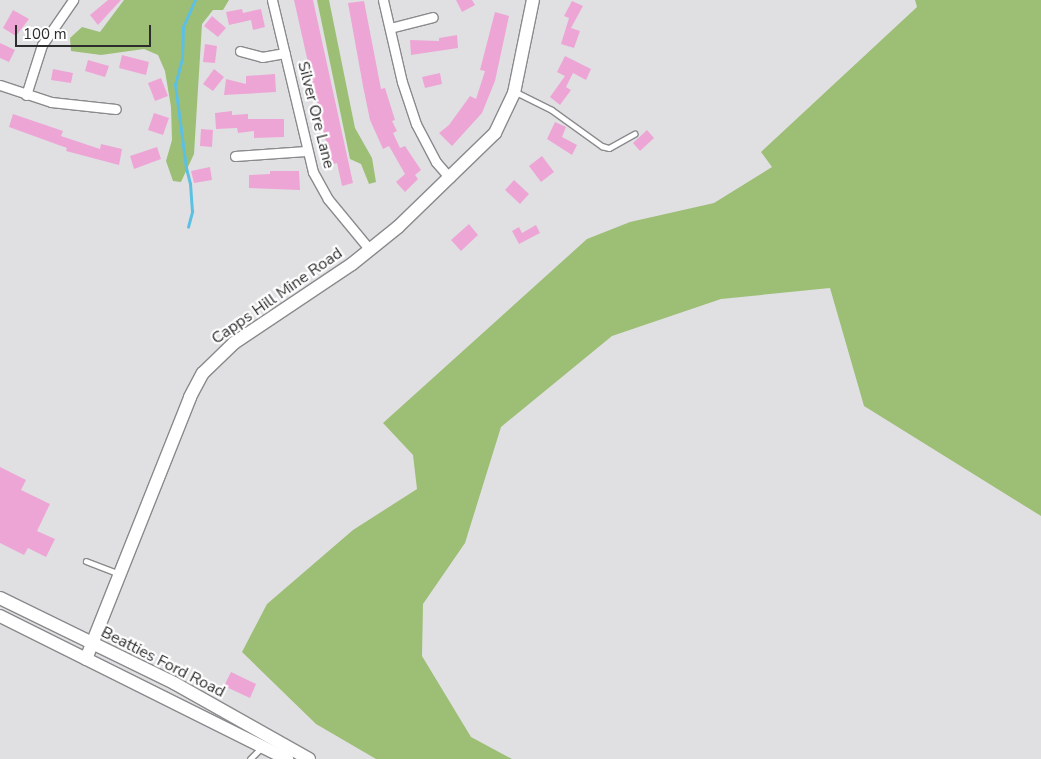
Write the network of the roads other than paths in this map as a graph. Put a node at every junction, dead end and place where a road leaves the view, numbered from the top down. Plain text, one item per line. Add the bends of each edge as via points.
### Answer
1 (73, 0) edge
2 (272, 0) edge
3 (383, 0) edge
4 (534, 0) edge
5 (433, 16) dead end
6 (390, 28) junction
7 (240, 52) dead end
8 (285, 53) junction
9 (0, 85) edge
10 (514, 91) junction
11 (26, 96) junction
12 (116, 110) dead end
13 (634, 134) dead end
14 (306, 151) junction
15 (235, 156) dead end
16 (450, 178) junction
17 (370, 250) junction
18 (86, 561) dead end
19 (120, 574) junction
20 (0, 598) edge
21 (0, 616) edge
22 (93, 644) junction
23 (86, 659) junction
24 (281, 743) junction
25 (263, 746) junction
26 (250, 759) edge
27 (288, 759) edge
28 (309, 759) edge

1 - 11 street via 42,45
2 - 8 street, Silver Ore Lane
3 - 6 street
4 - 10 street, Capps Hill Mine Road
5 - 6 street
6 - 16 street via 402,82 416,124 436,162
7 - 8 street via 262,57
8 - 14 street, Silver Ore Lane
9 - 11 street
10 - 13 lane via 552,110 602,146 609,148
10 - 16 street, Capps Hill Mine Road via 495,133
11 - 12 street via 80,107
14 - 15 street
14 - 17 street, Silver Ore Lane via 328,199
16 - 17 street, Capps Hill Mine Road
17 - 19 street, Capps Hill Mine Road via 234,343 204,373 190,397
18 - 19 lane
19 - 22 street, Capps Hill Mine Road
20 - 22 street, Beatties Ford Road
21 - 23 street, Beatties Ford Road
22 - 23 street, Capps Hill Mine Road
22 - 24 street, Beatties Ford Road via 174,683
23 - 25 street, Beatties Ford Road
24 - 25 lane
24 - 27 lane
24 - 28 street, Beatties Ford Road
25 - 26 lane
25 - 27 street, Beatties Ford Road

